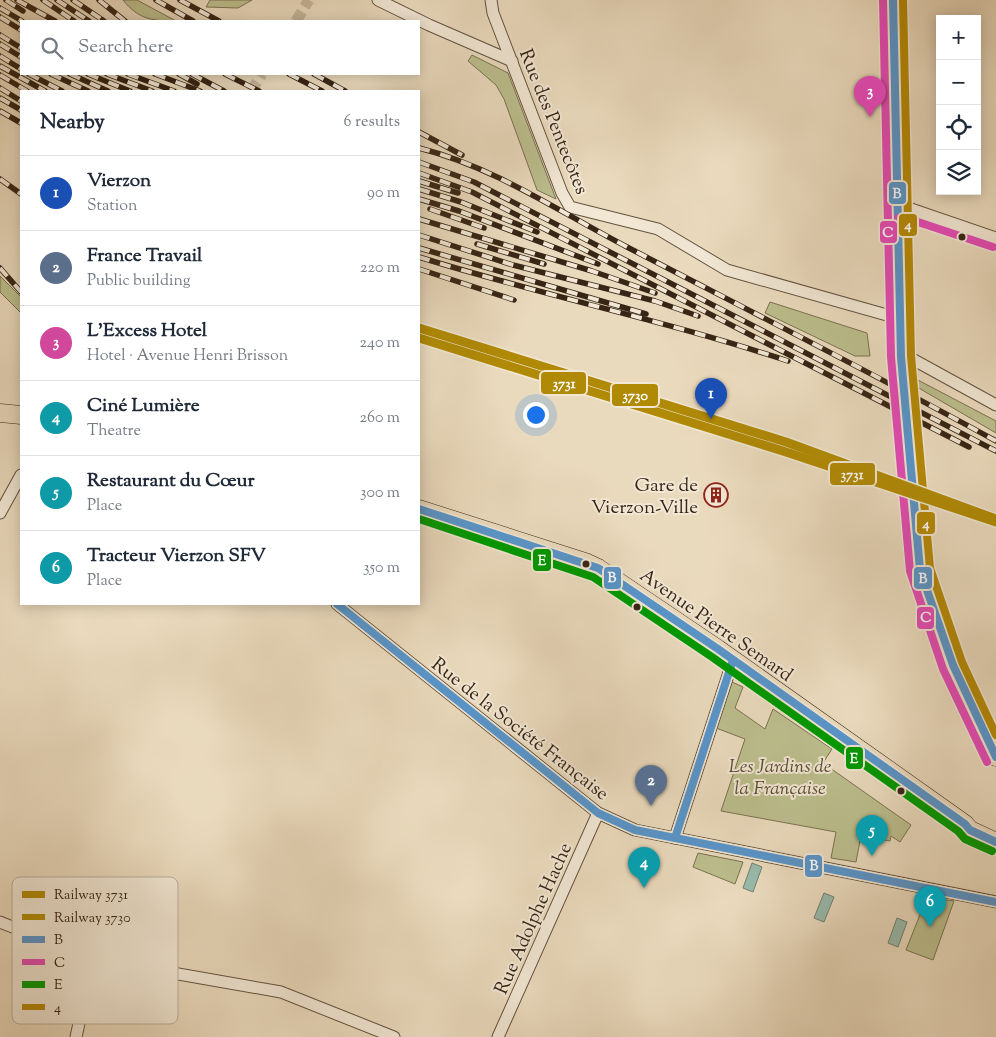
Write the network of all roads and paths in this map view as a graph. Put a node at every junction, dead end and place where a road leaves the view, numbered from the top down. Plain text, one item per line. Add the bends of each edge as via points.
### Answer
1 (378, 0) edge
2 (491, 0) edge
3 (893, 0) edge
4 (419, 20) edge
5 (420, 21) edge
6 (512, 61) junction
7 (898, 208) junction
8 (996, 238) edge
9 (901, 319) junction
10 (902, 362) junction
11 (996, 405) edge
12 (0, 413) edge
13 (20, 415) edge
14 (20, 477) edge
15 (1, 508) edge
16 (420, 509) edge
17 (338, 605) edge
18 (733, 660) junction
19 (996, 757) edge
20 (598, 813) junction
21 (965, 824) junction
22 (996, 830) edge
23 (675, 838) junction
24 (996, 842) edge
25 (996, 902) edge
26 (0, 922) edge
27 (12, 927) edge
28 (178, 974) edge
29 (79, 1024) edge
30 (76, 1037) edge
31 (394, 1037) edge
32 (498, 1037) edge

1 - 4 street
2 - 6 street, Rue des Pentecôtes via 492,13
3 - 7 main road
5 - 6 street
6 - 9 street, Rue des Pentecôtes via 570,207 658,229 727,270
7 - 8 street via 908,208
7 - 9 main road
9 - 10 main road
10 - 11 street via 914,360
10 - 19 main road, bridge via 920,570 976,718
12 - 13 main road
14 - 15 street
16 - 18 main road, Avenue Pierre Semard via 592,564
17 - 20 street, Rue de la Société Française
18 - 21 main road, Avenue Pierre Semard
18 - 23 street
20 - 23 street, Rue de la Société Française via 635,830
20 - 32 street, Rue Adolphe Hache
21 - 22 main road, Avenue Pierre Semard
21 - 24 main road, Avenue Pierre Semard via 970,830
23 - 25 street, Rue de la Société Française
26 - 27 street
28 - 31 street via 281,992
29 - 30 street

